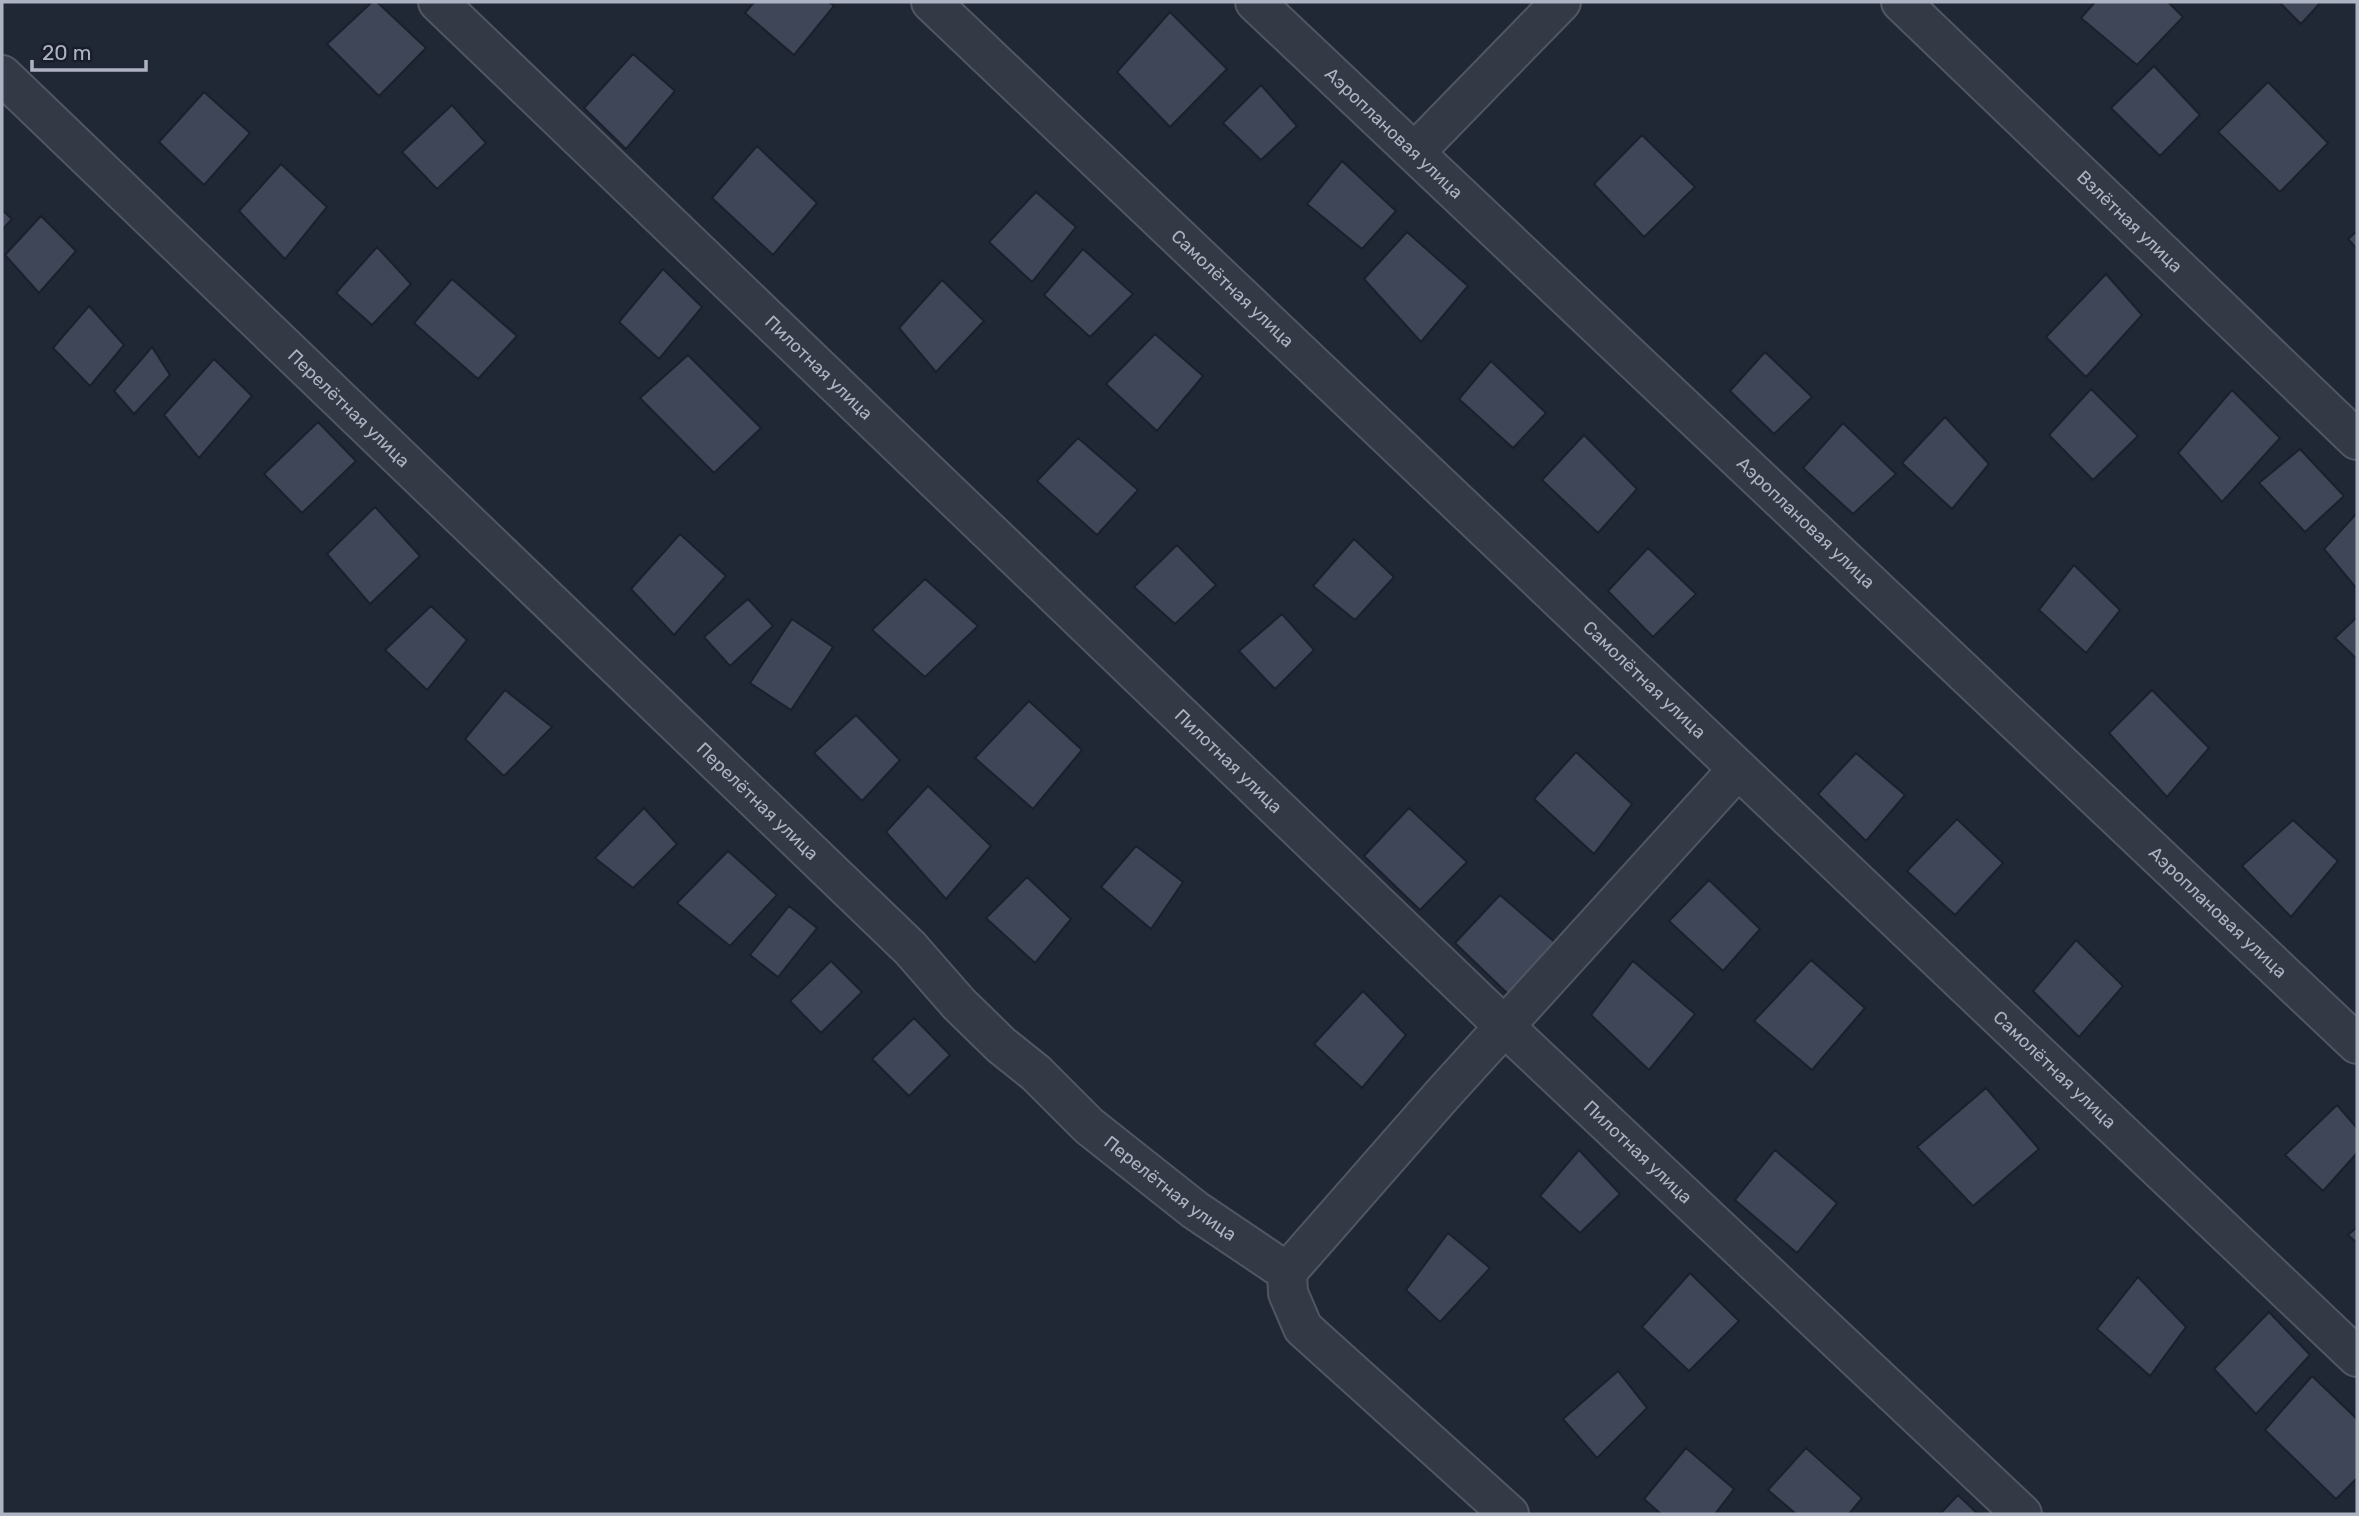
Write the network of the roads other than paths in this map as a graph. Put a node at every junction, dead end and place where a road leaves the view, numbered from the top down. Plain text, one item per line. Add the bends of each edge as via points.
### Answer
1 (438, 2) edge
2 (931, 2) edge
3 (1255, 2) edge
4 (1561, 2) edge
5 (1901, 2) edge
6 (2, 75) edge
7 (1415, 152) junction
8 (2357, 440) edge
9 (1738, 769) junction
10 (1504, 1026) junction
11 (2357, 1044) edge
12 (1287, 1272) junction
13 (2357, 1357) edge
14 (1509, 1514) edge
15 (2022, 1514) edge

1 - 10 street, Пилотная улица
2 - 9 street, Самолётная улица
3 - 7 street, Аэроплановая улица
4 - 7 street
5 - 8 street, Взлётная улица
6 - 12 street, Перелётная улица via 910,948 1000,1045 1036,1073 1089,1126 1185,1202
7 - 11 street, Аэроплановая улица
9 - 10 street
9 - 13 street, Самолётная улица
10 - 12 street
10 - 15 street, Пилотная улица
12 - 14 street via 1288,1293 1303,1328

